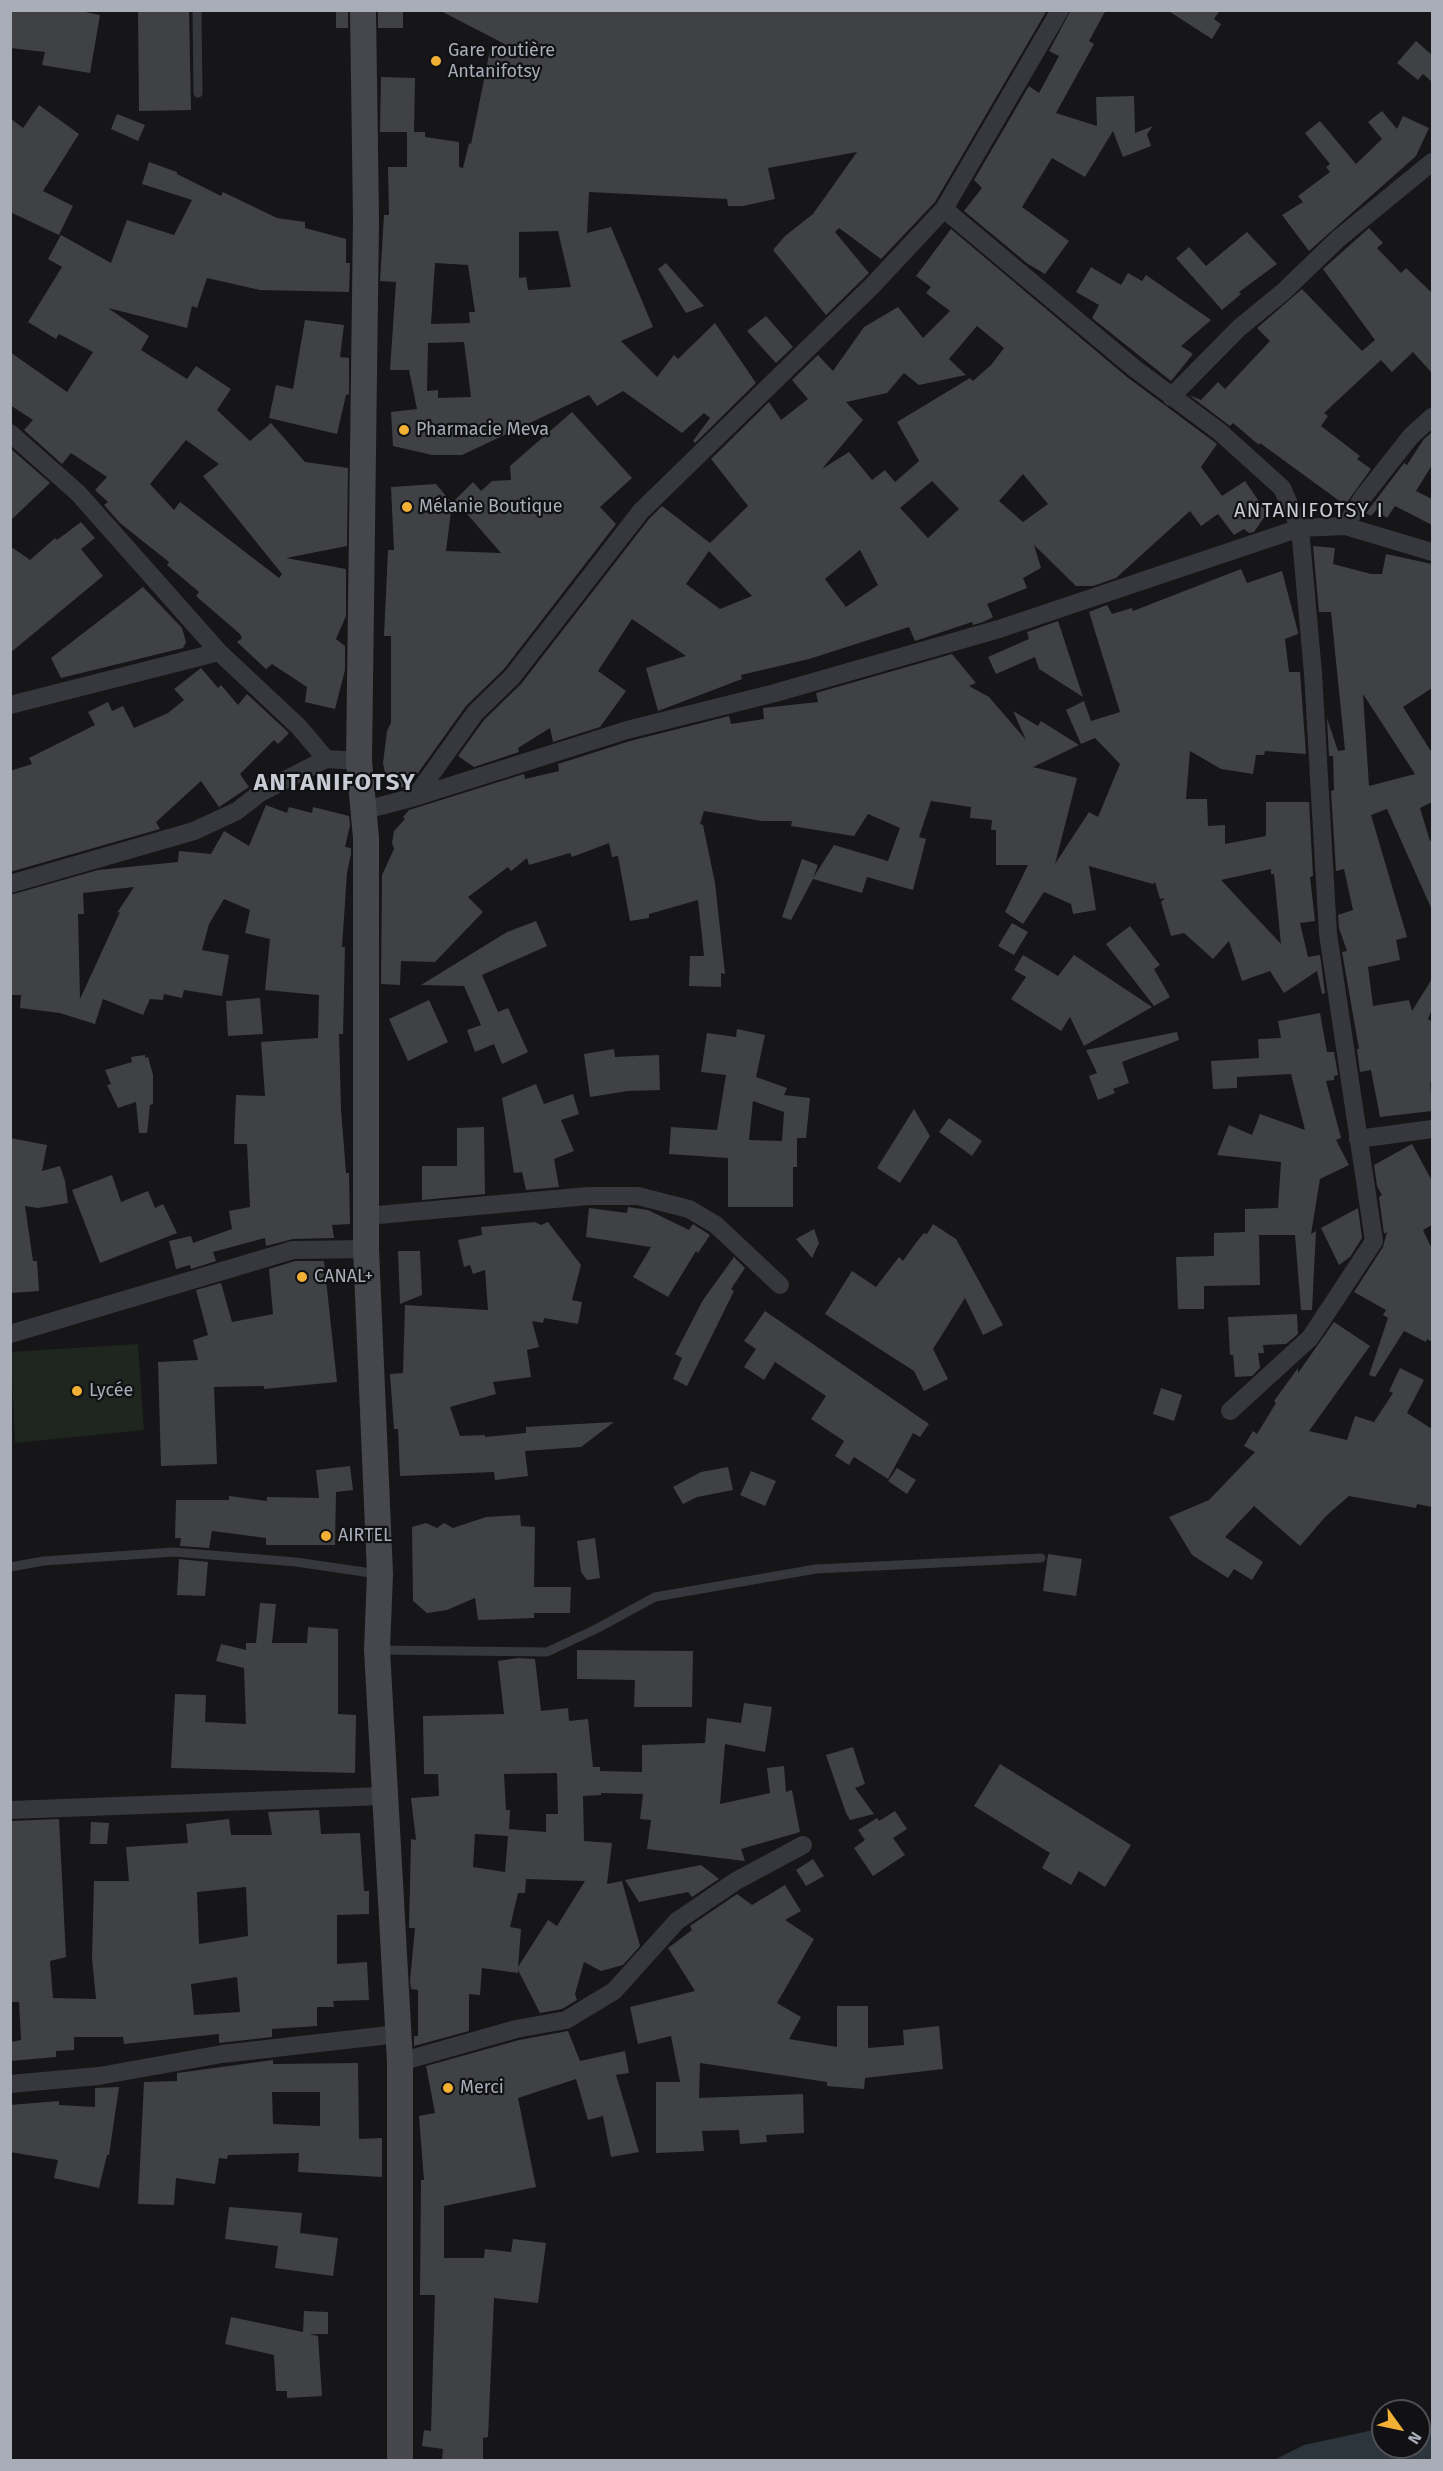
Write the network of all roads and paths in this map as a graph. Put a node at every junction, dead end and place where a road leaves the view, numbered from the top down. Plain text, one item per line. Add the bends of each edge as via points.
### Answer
1 (196, 10) edge
2 (363, 10) edge
3 (1060, 10) edge
4 (198, 93) dead end
5 (1432, 162) edge
6 (944, 209) junction
7 (1171, 397) junction
8 (1432, 417) edge
9 (10, 433) edge
10 (1345, 526) junction
11 (1300, 528) junction
12 (1432, 552) edge
13 (219, 652) junction
14 (10, 705) edge
15 (326, 759) junction
16 (359, 761) junction
17 (415, 797) junction
18 (365, 810) junction
19 (10, 884) edge
20 (1432, 1129) edge
21 (1358, 1140) junction
22 (367, 1216) junction
23 (366, 1249) junction
24 (780, 1285) dead end
25 (10, 1334) edge
26 (1230, 1411) dead end
27 (1041, 1558) dead end
28 (10, 1567) edge
29 (380, 1574) junction
30 (377, 1650) junction
31 (383, 1796) junction
32 (10, 1810) edge
33 (803, 1845) dead end
34 (398, 2034) junction
35 (400, 2062) junction
36 (10, 2084) edge
37 (400, 2460) edge

1 - 4 lane
2 - 16 main road via 366,219
3 - 6 street
5 - 7 street via 1239,328
6 - 7 street
6 - 17 street via 872,286 641,511 512,676 475,713
7 - 11 street via 1220,432 1282,488
8 - 10 street via 1411,436
9 - 13 street via 78,493
10 - 11 street
10 - 12 street
11 - 17 street via 999,628 775,693 627,730
11 - 21 street via 1328,934
13 - 14 street
13 - 15 street via 299,727
15 - 16 street
15 - 19 street via 260,793 237,811 194,831
16 - 18 main road
17 - 18 street
18 - 22 main road
20 - 21 street
21 - 26 street via 1374,1241 1310,1338
22 - 23 main road
22 - 24 street via 588,1196 638,1196 689,1209 716,1225
23 - 25 street via 293,1250
23 - 29 main road
27 - 30 lane via 816,1569 655,1597 547,1652
28 - 29 lane via 174,1552 296,1562
29 - 30 main road
30 - 31 main road
31 - 32 street
31 - 34 main road
33 - 35 street via 736,1881 677,1921 614,1991 566,2020 516,2029
34 - 35 main road
34 - 36 street via 222,2054 99,2076
35 - 37 main road

